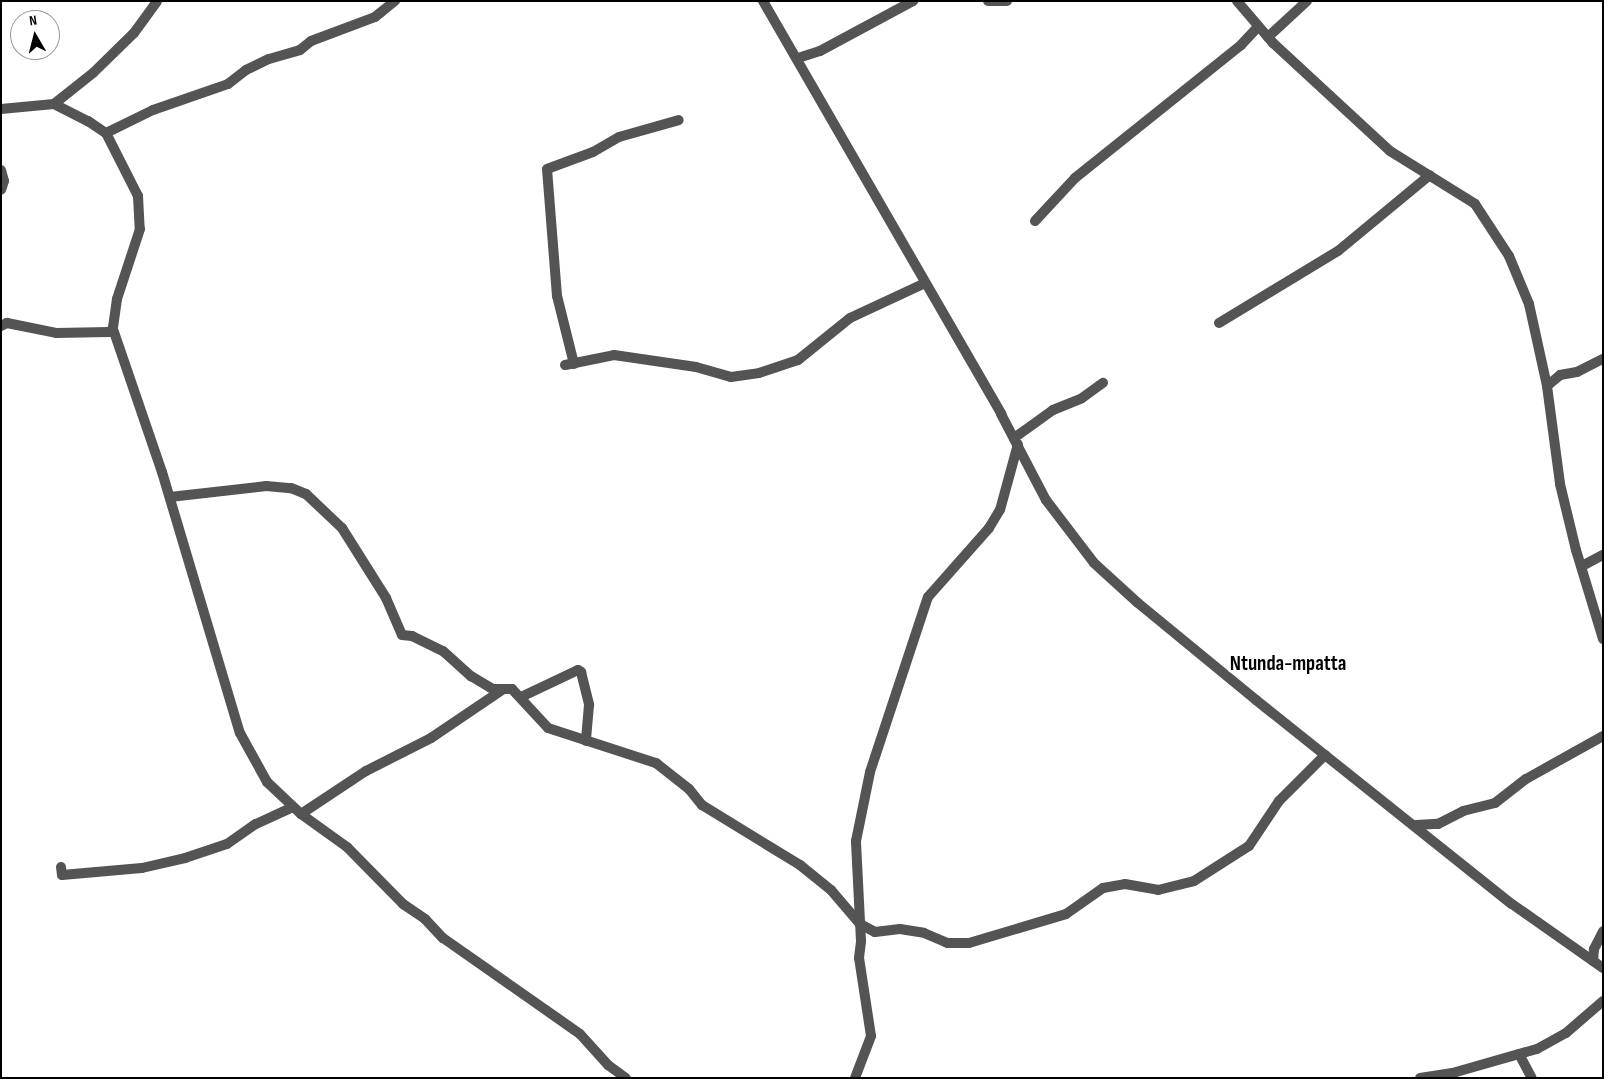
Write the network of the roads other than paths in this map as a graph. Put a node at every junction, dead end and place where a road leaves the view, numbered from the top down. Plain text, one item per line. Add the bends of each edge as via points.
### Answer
1 (157, 1) edge
2 (395, 1) edge
3 (763, 1) edge
4 (914, 1) edge
5 (988, 1) edge
6 (1007, 1) edge
7 (1237, 1) edge
8 (1307, 1) edge
9 (1258, 27) junction
10 (1268, 37) junction
11 (798, 58) junction
12 (54, 104) junction
13 (1, 109) edge
14 (678, 120) dead end
15 (106, 133) junction
16 (1, 170) edge
17 (1430, 175) junction
18 (1, 190) edge
19 (1034, 221) dead end
20 (925, 283) junction
21 (1219, 323) dead end
22 (1, 326) edge
23 (113, 329) junction
24 (1603, 359) edge
25 (1103, 383) dead end
26 (1547, 386) junction
27 (1016, 441) junction
28 (170, 497) junction
29 (1603, 555) edge
30 (1582, 566) junction
31 (1603, 639) edge
32 (502, 690) junction
33 (521, 697) junction
34 (1603, 736) edge
35 (586, 741) junction
36 (1325, 755) junction
37 (293, 807) junction
38 (302, 814) junction
39 (1416, 825) junction
40 (61, 867) dead end
41 (860, 924) junction
42 (1603, 931) edge
43 (1593, 961) junction
44 (1603, 968) edge
45 (1603, 1001) edge
46 (1519, 1054) junction
47 (626, 1078) edge
48 (855, 1078) edge
49 (1420, 1078) edge
50 (1532, 1078) edge

1 - 12 street via 134,33
2 - 15 street via 375,18 311,41 300,50 246,70 228,84 153,110
3 - 11 street
4 - 11 street via 820,51
5 - 6 street
7 - 9 street
8 - 10 street
9 - 10 street
9 - 19 street via 1241,45 1075,178
10 - 17 street via 1390,151
11 - 20 street
12 - 13 street
12 - 15 street
14 - 20 street via 619,137 593,152 546,170 557,296 570,364 614,355 696,367 730,377 764,372 798,360 850,318
15 - 23 street via 138,196 141,211 138,238 117,299
16 - 18 street via 4,181
17 - 21 street via 1338,251
17 - 26 street via 1475,204 1508,256 1529,304
20 - 27 street
22 - 23 street via 7,323 56,333 109,332
23 - 28 street
24 - 26 street via 1577,372 1560,375
25 - 27 street via 1082,398 1053,410
26 - 30 street via 1560,484
27 - 36 street via 1046,500 1094,563 1138,603
27 - 41 street via 1000,510 989,528 932,591 912,653 895,692 892,712 870,772 856,841
28 - 32 street via 266,486 290,488 306,494 342,528 386,598 400,633 443,651 471,676
28 - 37 street via 240,733 267,782
29 - 30 street
30 - 31 street
32 - 33 street via 512,689
32 - 38 street via 431,738 366,771
33 - 35 street via 548,728
33 - 35 street via 578,670 581,672 588,705
34 - 39 street via 1526,779 1495,804 1463,811 1438,824
35 - 41 street via 661,766 702,805 804,868 831,890
36 - 39 street
36 - 41 street via 1279,801 1249,846 1194,881 1158,890 1125,884 1103,888 1066,914 969,943 947,943 924,933 900,929 875,932
37 - 38 street
37 - 40 street via 256,824 227,844 185,858 142,868 62,875
38 - 47 street via 347,847 443,938 580,1034 608,1066
39 - 43 street via 1512,904
41 - 48 street via 862,995 870,1036
42 - 43 street via 1594,948
43 - 44 street
45 - 46 street via 1566,1033 1537,1049
46 - 49 street via 1456,1072
46 - 50 street

